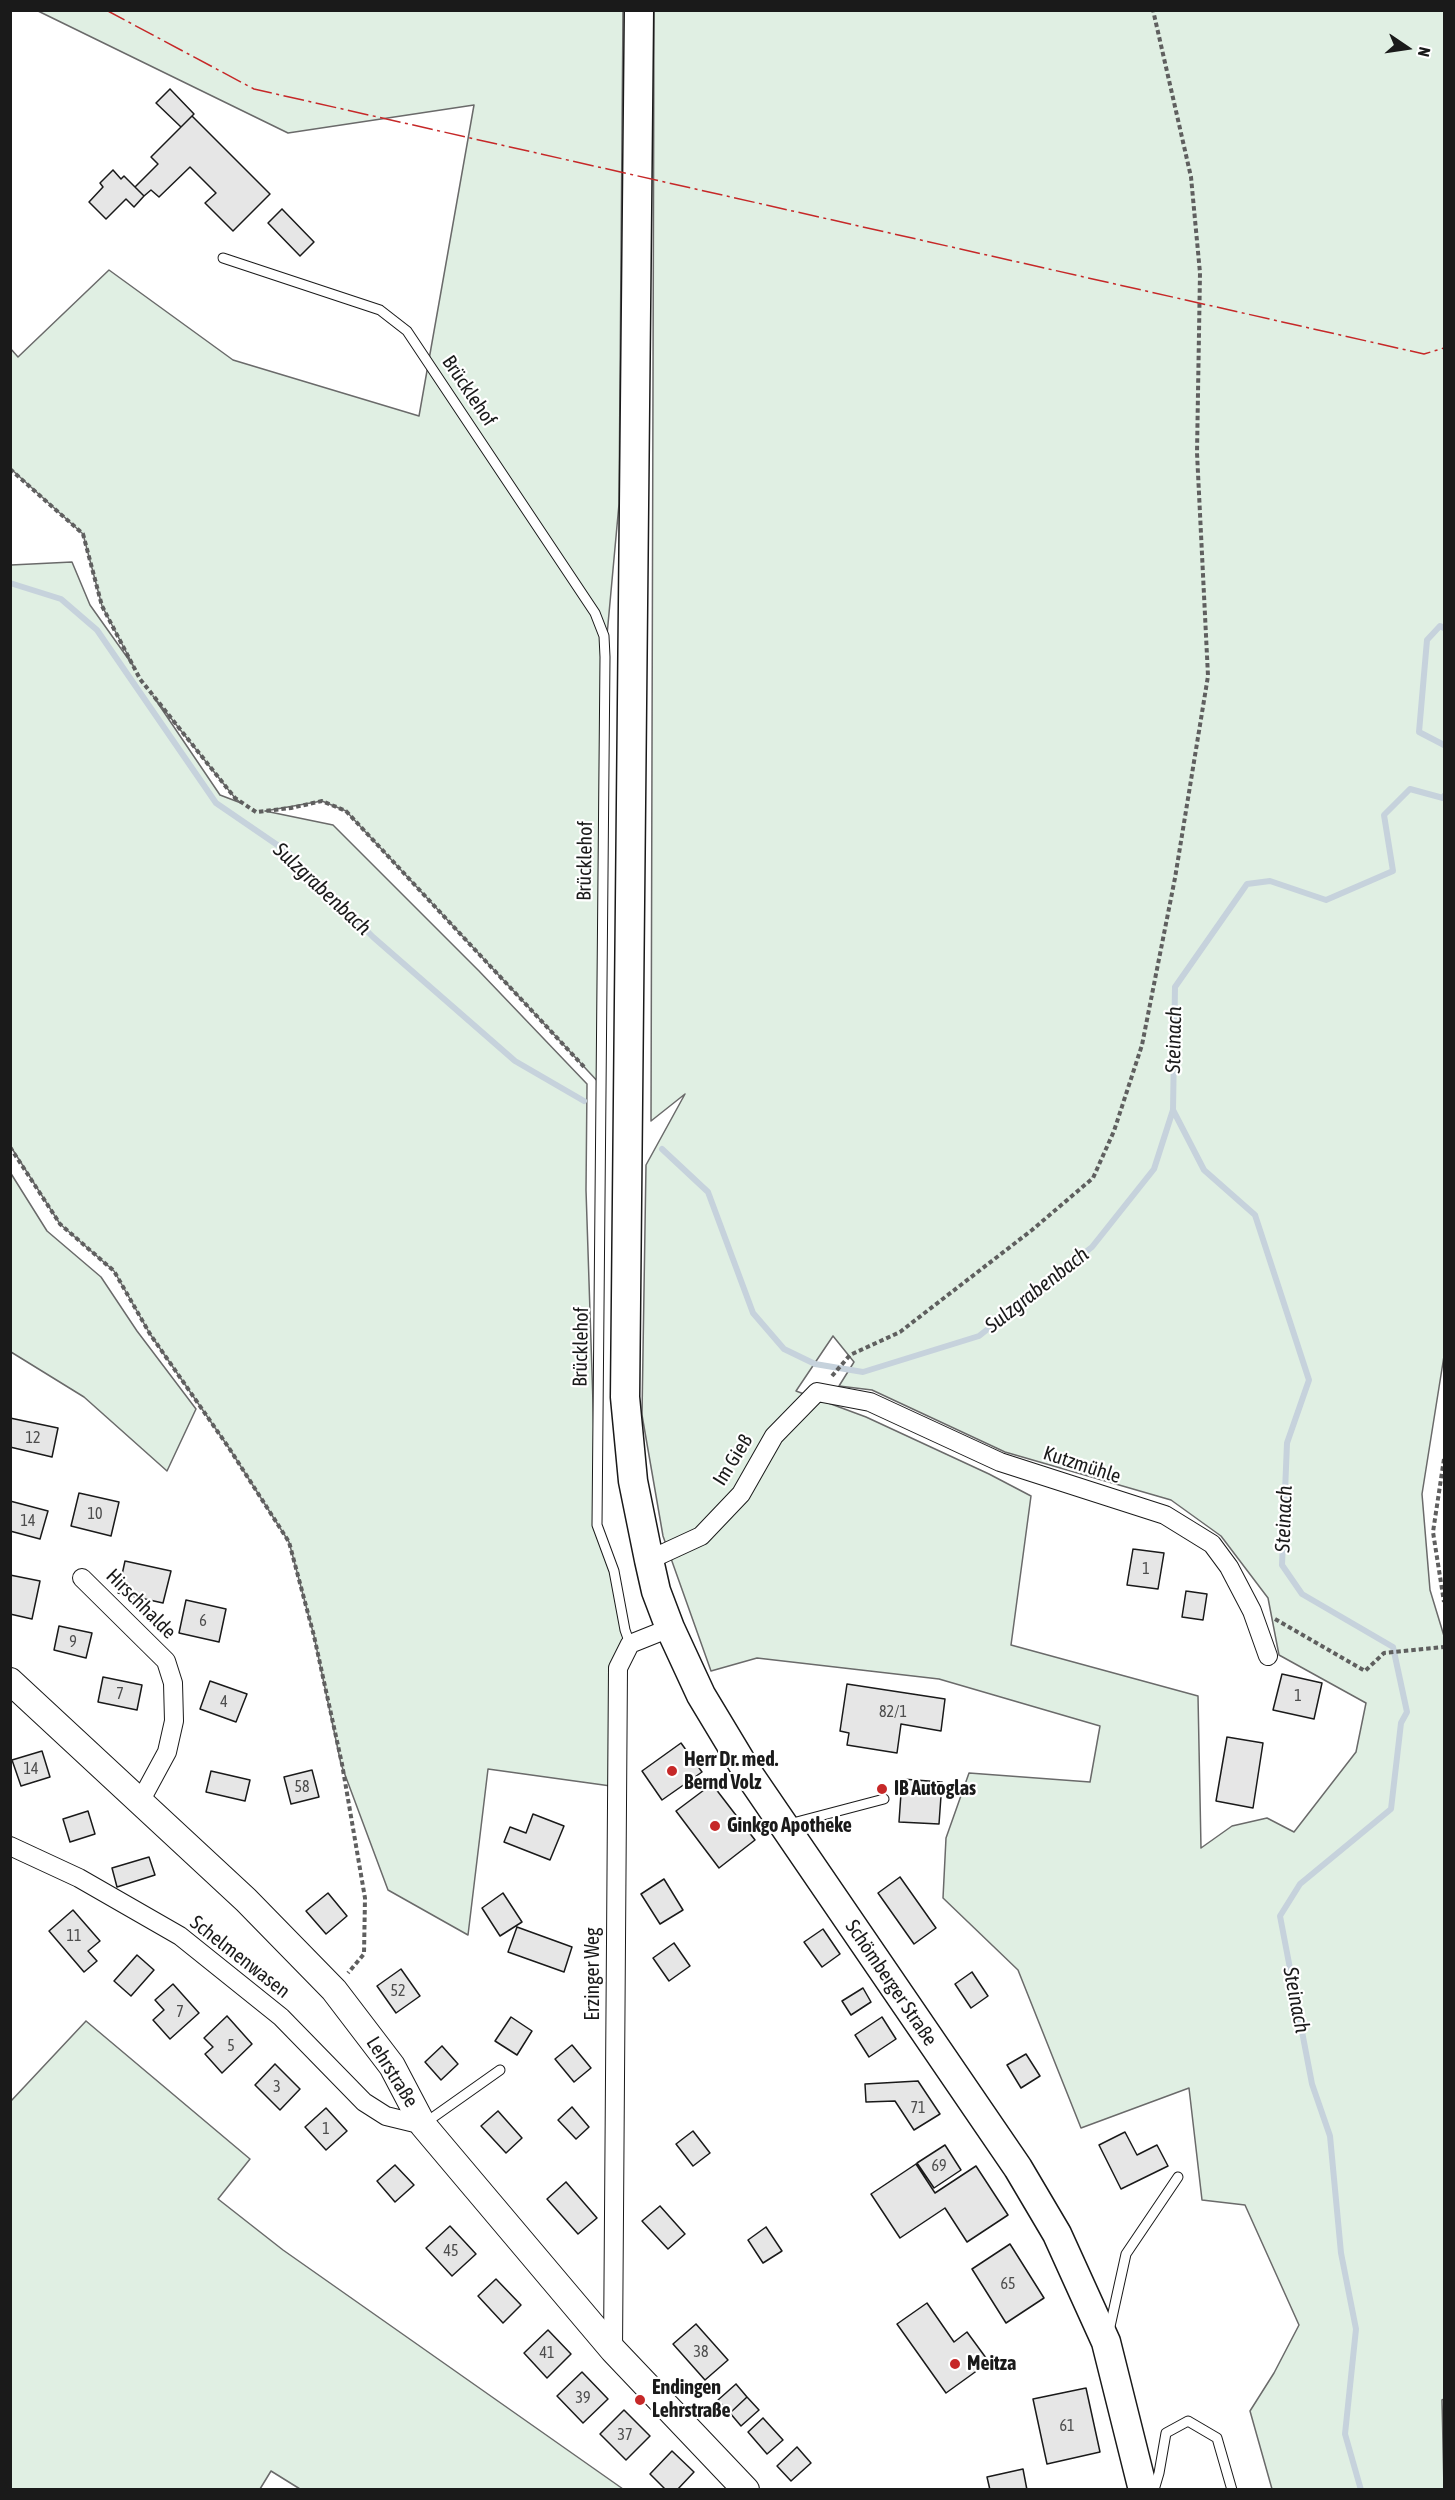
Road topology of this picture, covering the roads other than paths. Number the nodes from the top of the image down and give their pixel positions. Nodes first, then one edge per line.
1 (639, 10) edge
2 (223, 258) dead end
3 (817, 1392) joint
4 (649, 1560) junction
5 (82, 1578) dead end
6 (670, 1628) junction
7 (630, 1644) junction
8 (1268, 1656) dead end
9 (10, 1681) edge
10 (884, 1799) dead end
11 (141, 1800) junction
12 (784, 1826) junction
13 (10, 1846) edge
14 (500, 2070) dead end
15 (423, 2125) junction
16 (1178, 2177) dead end
17 (1106, 2342) junction
18 (613, 2350) junction
19 (746, 2490) edge
20 (1143, 2490) edge
21 (1154, 2490) edge
22 (1232, 2490) edge

1 - 4 main road, Schömberger Straße
2 - 7 lane, Brücklehof
3 - 4 street, Im Gieß
3 - 8 street, Kutzmühle
4 - 6 main road, Schömberger Straße
5 - 11 street, Hirschhalde
6 - 7 street
6 - 12 main road, Schömberger Straße
7 - 18 street, Erzinger Weg
9 - 11 street, Lehrstraße
10 - 12 lane
11 - 15 street, Lehrstraße
12 - 17 main road, Schömberger Straße
13 - 15 street, Schelmenwasen
14 - 15 lane
15 - 18 street, Lehrstraße
16 - 17 lane
17 - 20 main road, Schömberger Straße
18 - 19 street, Lehrstraße
21 - 22 lane

